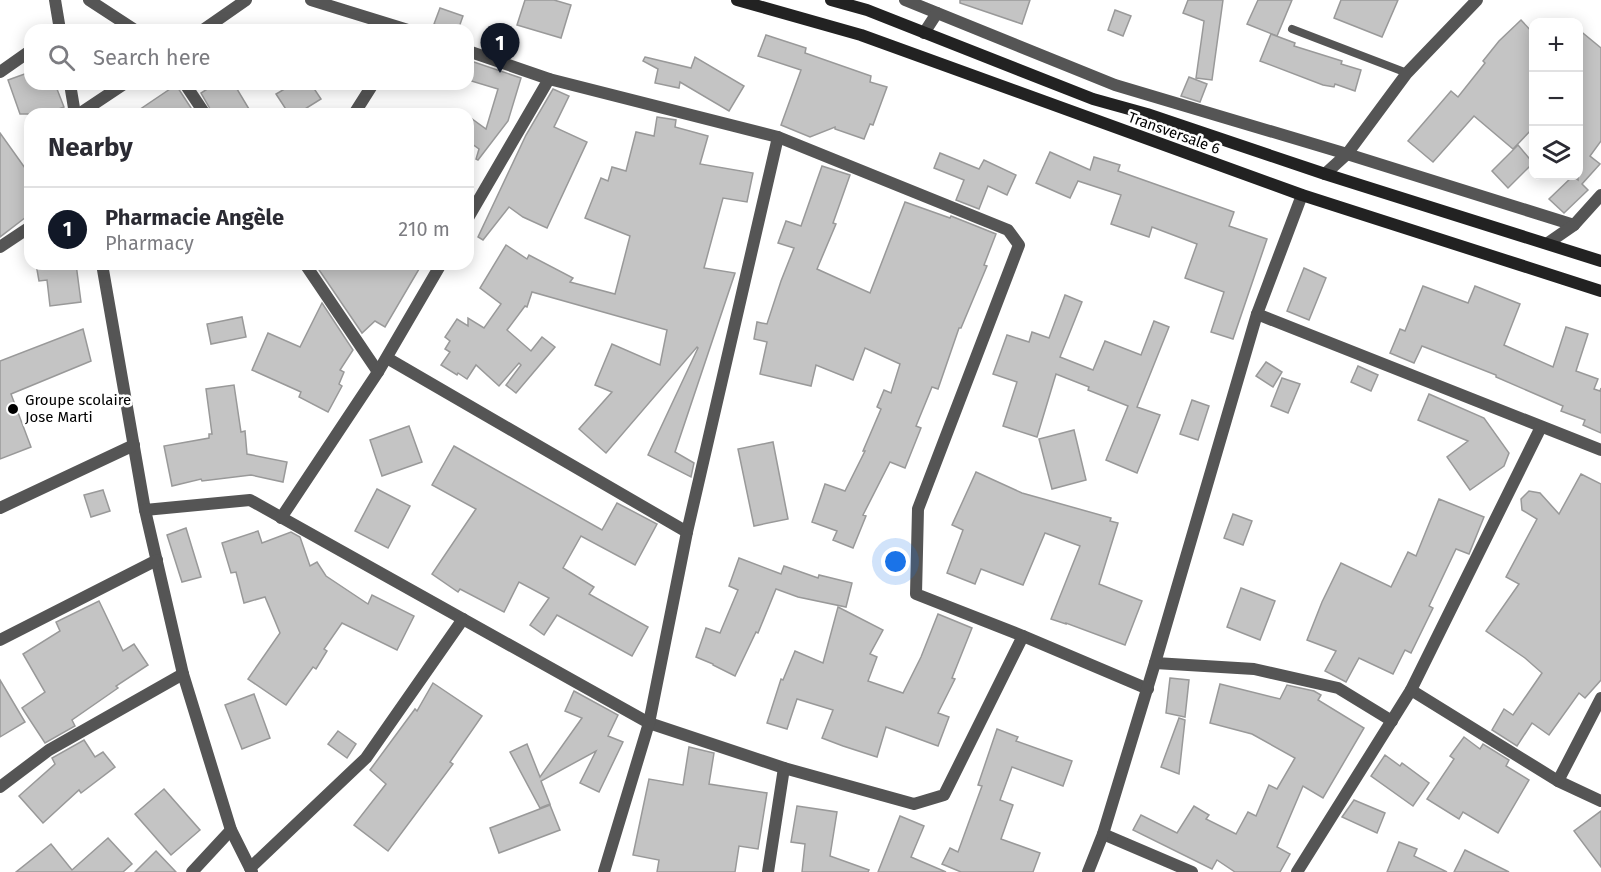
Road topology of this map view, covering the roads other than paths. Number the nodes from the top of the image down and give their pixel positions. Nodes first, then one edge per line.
1 (55, 0) edge
2 (89, 0) edge
3 (246, 0) edge
4 (311, 0) edge
5 (737, 0) edge
6 (831, 0) edge
7 (905, 0) edge
8 (1477, 0) edge
9 (937, 13) junction
10 (59, 24) edge
11 (126, 24) edge
12 (212, 24) edge
13 (388, 24) edge
14 (1292, 29) dead end
15 (924, 33) junction
16 (474, 53) edge
17 (24, 55) edge
18 (0, 72) edge
19 (1407, 73) junction
20 (549, 79) junction
21 (1115, 85) junction
22 (71, 90) edge
23 (115, 90) edge
24 (189, 90) edge
25 (369, 90) edge
26 (1154, 97) junction
27 (1109, 103) junction
28 (76, 108) edge
29 (86, 108) edge
30 (201, 108) edge
31 (358, 108) edge
32 (1147, 114) junction
33 (778, 137) junction
34 (1347, 154) junction
35 (1325, 174) junction
36 (1302, 195) junction
37 (1601, 195) edge
38 (474, 208) edge
39 (1574, 225) junction
40 (24, 231) edge
41 (1548, 243) junction
42 (0, 247) edge
43 (1601, 261) edge
44 (103, 270) edge
45 (308, 270) edge
46 (438, 270) edge
47 (1601, 291) edge
48 (1257, 314) junction
49 (387, 358) junction
50 (378, 372) junction
51 (1541, 428) junction
52 (134, 445) junction
53 (1601, 450) edge
54 (0, 508) edge
55 (146, 510) junction
56 (281, 518) junction
57 (687, 532) junction
58 (157, 560) junction
59 (464, 619) junction
60 (1023, 636) junction
61 (0, 640) edge
62 (1155, 663) junction
63 (183, 674) junction
64 (1148, 689) junction
65 (1411, 690) junction
66 (1601, 698) edge
67 (1392, 721) junction
68 (649, 723) junction
69 (784, 768) junction
70 (1558, 781) junction
71 (0, 787) edge
72 (1601, 801) edge
73 (231, 830) junction
74 (1103, 834) junction
75 (251, 870) edge
76 (192, 872) edge
77 (604, 872) edge
78 (768, 872) edge
79 (1088, 872) edge
80 (1192, 872) edge
81 (1298, 872) edge

1 - 10 street
2 - 11 street
3 - 12 street
4 - 13 street
5 - 36 main road, Transversale 6
6 - 15 main road, Transversale 6
7 - 9 street
8 - 19 street
9 - 15 street
9 - 21 street
14 - 19 lane
15 - 27 main road, Transversale 6
16 - 20 street
17 - 18 street
19 - 34 street
20 - 33 street
20 - 38 street
21 - 26 street
21 - 27 street
22 - 28 street
23 - 29 street
24 - 30 street
25 - 31 street
26 - 32 street
26 - 34 street
27 - 32 main road, Transversale 6
32 - 35 main road, Transversale 6
33 - 57 street
33 - 60 street
34 - 35 street
34 - 39 street
35 - 41 main road, Transversale 6
36 - 47 main road, Transversale 6
36 - 48 street
37 - 39 street
39 - 41 street
40 - 42 street
41 - 43 main road, Transversale 6
44 - 52 street
45 - 50 street
46 - 49 street
48 - 51 street
48 - 62 street
49 - 50 street
49 - 57 street
50 - 56 street
51 - 53 street
51 - 65 street
52 - 54 street
52 - 55 street
55 - 56 street
55 - 58 street
56 - 59 street
57 - 68 street
58 - 61 street
58 - 63 street
59 - 68 street
59 - 75 street
60 - 64 street
60 - 69 street
62 - 64 street
62 - 67 street
63 - 71 street
63 - 73 street
64 - 74 street
65 - 67 street
65 - 70 street
66 - 70 street
67 - 81 street
68 - 69 street
68 - 77 street
69 - 78 street
70 - 72 street
73 - 75 street
73 - 76 street
74 - 79 street
74 - 80 street

